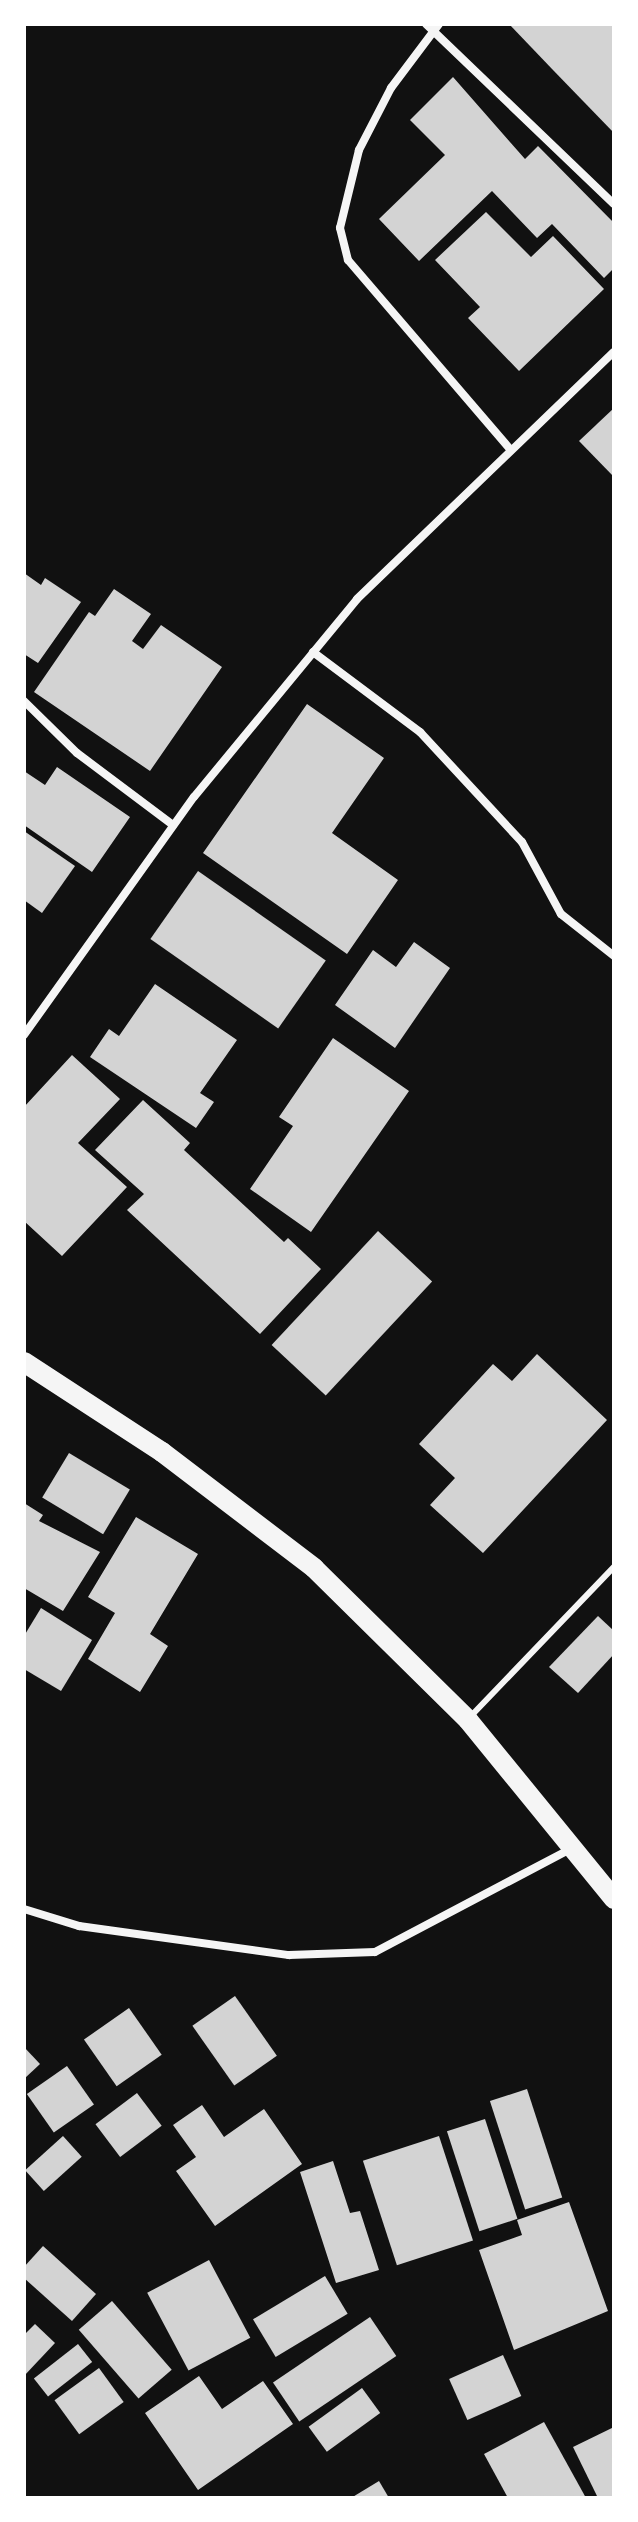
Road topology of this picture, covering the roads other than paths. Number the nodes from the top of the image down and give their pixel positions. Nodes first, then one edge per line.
1 (426, 24) edge
2 (439, 24) edge
3 (433, 32) junction
4 (614, 204) edge
5 (614, 352) edge
6 (509, 448) junction
7 (313, 652) junction
8 (24, 701) edge
9 (173, 825) junction
10 (614, 956) edge
11 (24, 1035) edge
12 (24, 1362) edge
13 (614, 1567) edge
14 (468, 1720) junction
15 (570, 1849) junction
16 (614, 1899) edge
17 (24, 1909) edge

1 - 3 street
2 - 3 street
3 - 4 street
3 - 6 street
5 - 6 street
6 - 7 street
7 - 9 street
7 - 10 street
8 - 9 street
9 - 11 street
12 - 14 main road
13 - 14 lane
14 - 15 main road
15 - 16 main road
15 - 17 street

